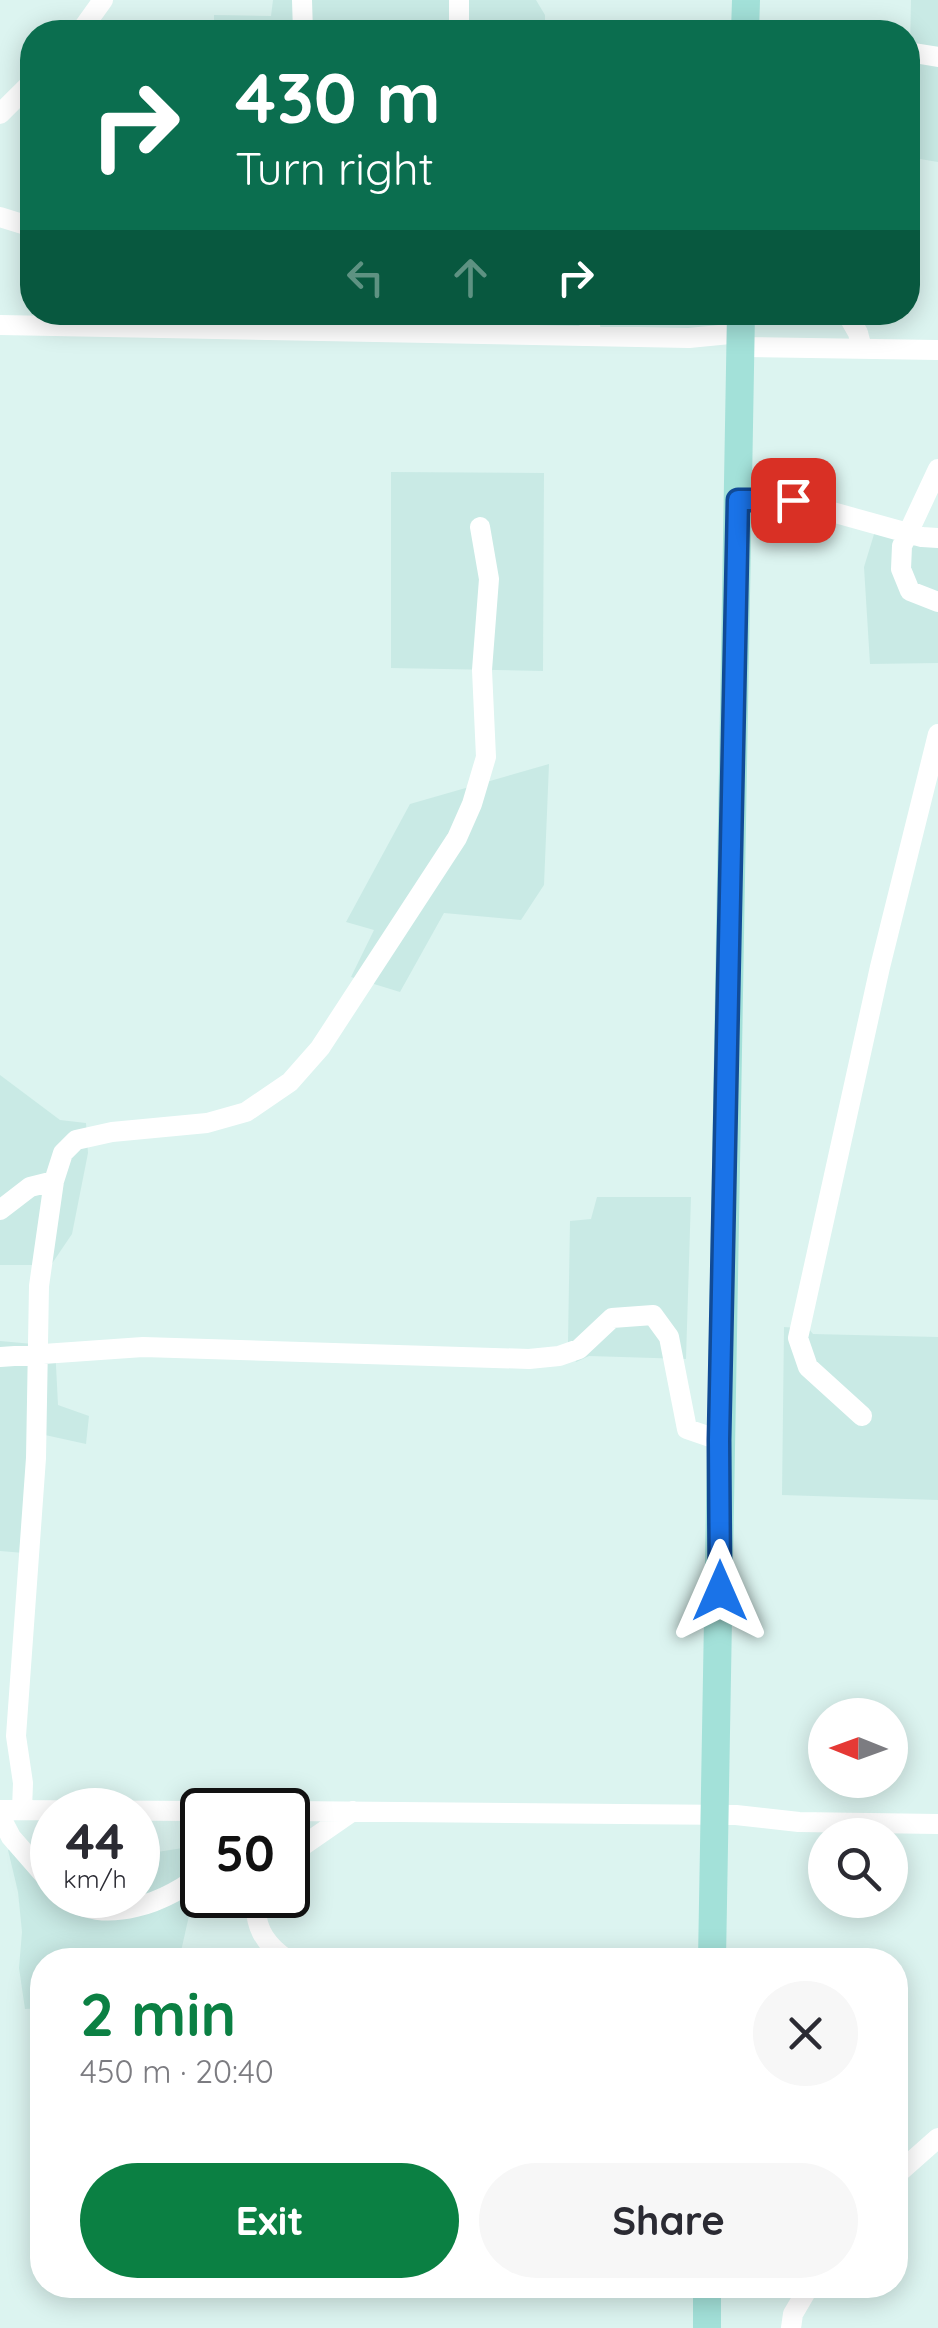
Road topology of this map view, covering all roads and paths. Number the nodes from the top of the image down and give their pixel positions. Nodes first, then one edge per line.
1 (20, 94) edge
2 (0, 114) edge
3 (589, 325) edge
4 (853, 325) edge
5 (0, 326) edge
6 (741, 331) edge
7 (592, 336) junction
8 (862, 349) junction
9 (938, 350) edge
10 (938, 470) edge
11 (738, 500) junction
12 (480, 527) dead end
13 (909, 533) junction
14 (938, 538) edge
15 (938, 602) edge
16 (938, 734) edge
17 (54, 1181) junction
18 (0, 1210) edge
19 (40, 1356) junction
20 (0, 1357) edge
21 (862, 1416) dead end
22 (719, 1440) junction
23 (22, 1809) junction
24 (310, 1810) edge
25 (354, 1810) junction
26 (180, 1811) edge
27 (0, 1813) edge
28 (714, 1815) junction
29 (938, 1824) edge
30 (310, 1841) edge
31 (30, 1858) edge
32 (255, 1918) edge
33 (274, 1948) edge
34 (712, 1948) edge
35 (938, 2138) edge
36 (908, 2165) edge
37 (707, 2298) edge
38 (802, 2298) edge
39 (707, 2328) edge
40 (791, 2328) edge

1 - 2 street
3 - 7 street
4 - 8 street
5 - 7 street
6 - 7 street
6 - 8 street
6 - 11 main road
8 - 9 street
10 - 13 street
11 - 13 street
11 - 22 main road
12 - 17 street
13 - 14 street
13 - 15 street
16 - 21 street
17 - 18 street
17 - 19 street
19 - 20 street
19 - 22 street
19 - 23 street
22 - 28 main road
23 - 26 street
23 - 27 street
24 - 25 street
25 - 28 street
25 - 30 street
27 - 31 street
28 - 29 street
28 - 34 main road
32 - 33 street
35 - 36 street
37 - 39 main road
38 - 40 street

